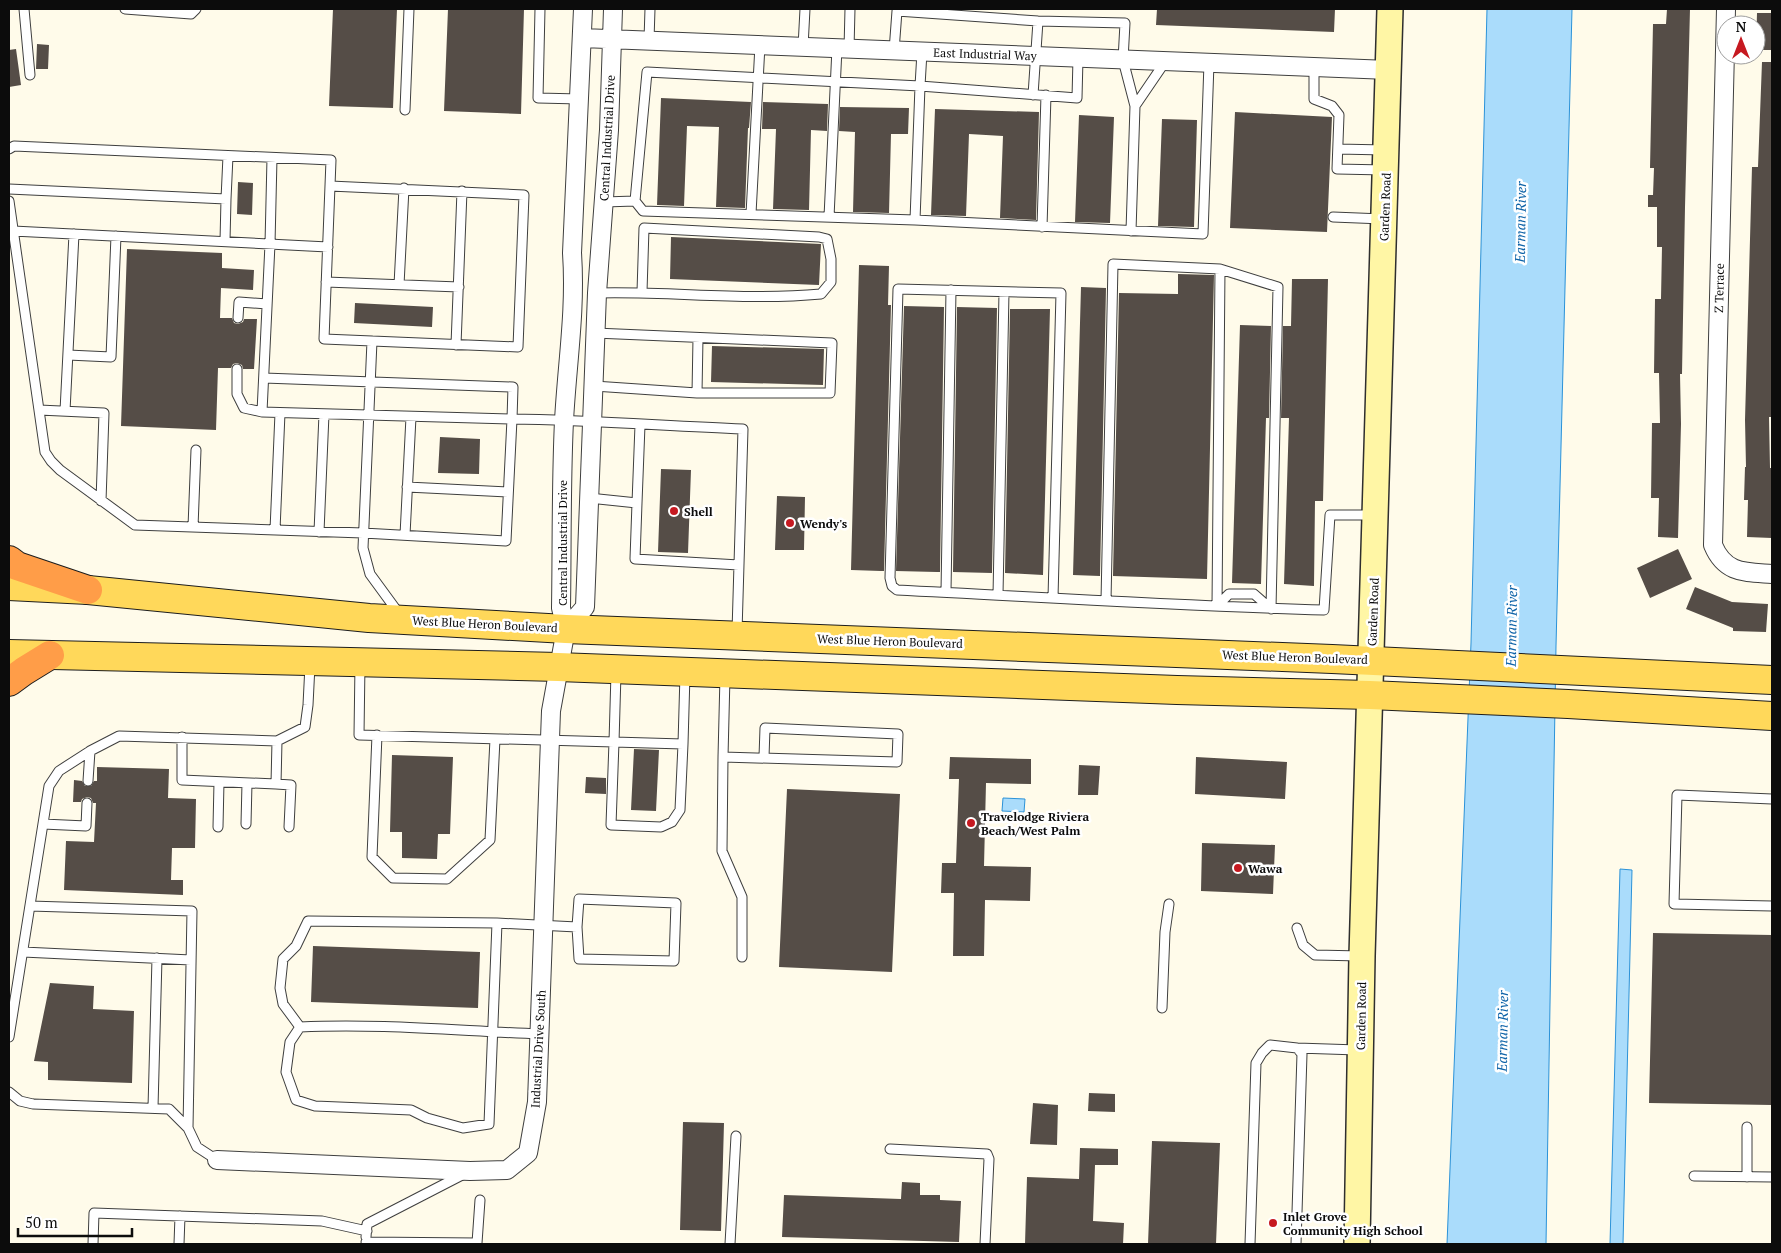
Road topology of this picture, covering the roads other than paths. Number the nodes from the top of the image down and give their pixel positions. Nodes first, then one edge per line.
1 (24, 9) edge
2 (125, 9) edge
3 (196, 9) edge
4 (408, 9) edge
5 (540, 9) edge
6 (583, 9) edge
7 (613, 9) edge
8 (650, 9) edge
9 (805, 9) edge
10 (850, 9) edge
11 (1390, 9) edge
12 (1726, 9) edge
13 (1038, 21) junction
14 (582, 38) junction
15 (612, 39) junction
16 (649, 40) junction
17 (760, 45) junction
18 (802, 47) junction
19 (843, 48) junction
20 (894, 51) junction
21 (922, 52) junction
22 (1036, 56) junction
23 (1078, 58) junction
24 (1123, 60) junction
25 (1165, 62) junction
26 (1209, 63) junction
27 (1314, 67) junction
28 (1389, 70) junction
29 (30, 75) dead end
30 (758, 78) junction
31 (836, 81) junction
32 (920, 86) junction
33 (1033, 95) junction
34 (1046, 96) junction
35 (580, 99) junction
36 (1135, 106) junction
37 (405, 110) dead end
38 (9, 149) edge
39 (1338, 149) junction
40 (228, 156) junction
41 (272, 158) junction
42 (1386, 160) junction
43 (330, 186) junction
44 (404, 188) junction
45 (9, 189) edge
46 (462, 191) junction
47 (226, 199) junction
48 (9, 201) edge
49 (604, 202) junction
50 (635, 202) junction
51 (751, 214) junction
52 (829, 217) junction
53 (1333, 217) dead end
54 (1384, 219) junction
55 (915, 220) junction
56 (1042, 227) junction
57 (13, 231) junction
58 (1131, 231) junction
59 (74, 234) junction
60 (116, 236) junction
61 (225, 241) junction
62 (270, 244) junction
63 (328, 247) junction
64 (1220, 269) junction
65 (326, 282) junction
66 (400, 285) junction
67 (459, 287) junction
68 (951, 290) junction
69 (642, 292) junction
70 (1004, 292) junction
71 (597, 293) junction
72 (267, 304) junction
73 (238, 318) dead end
74 (595, 333) junction
75 (698, 338) junction
76 (372, 341) junction
77 (456, 345) junction
78 (68, 355) junction
79 (237, 369) dead end
80 (264, 378) junction
81 (370, 382) junction
82 (594, 386) junction
83 (697, 393) junction
84 (39, 410) junction
85 (65, 411) junction
86 (262, 412) junction
87 (280, 413) junction
88 (324, 414) junction
89 (369, 416) junction
90 (411, 417) junction
91 (512, 419) junction
92 (564, 420) junction
93 (592, 422) junction
94 (640, 425) junction
95 (196, 450) dead end
96 (407, 487) junction
97 (508, 492) junction
98 (589, 498) junction
99 (101, 501) junction
100 (637, 503) junction
101 (1376, 515) junction
102 (194, 527) junction
103 (275, 530) junction
104 (319, 532) junction
105 (363, 534) junction
106 (405, 535) junction
107 (9, 560) edge
108 (739, 565) junction
109 (1772, 574) edge
110 (9, 586) edge
111 (88, 590) junction
112 (946, 592) junction
113 (998, 595) junction
114 (1053, 598) junction
115 (1106, 600) junction
116 (1217, 606) junction
117 (1271, 609) junction
118 (403, 620) junction
119 (566, 629) junction
120 (737, 634) junction
121 (9, 654) edge
122 (50, 655) junction
123 (1372, 660) junction
124 (310, 662) junction
125 (360, 663) junction
126 (558, 667) junction
127 (616, 670) junction
128 (685, 672) junction
129 (725, 673) junction
130 (1772, 680) edge
131 (9, 682) edge
132 (1370, 695) junction
133 (1772, 716) edge
134 (377, 735) junction
135 (182, 737) junction
136 (495, 739) junction
137 (549, 741) junction
138 (277, 742) junction
139 (614, 742) junction
140 (683, 744) junction
141 (90, 751) junction
142 (723, 756) junction
143 (764, 757) junction
144 (88, 781) dead end
145 (219, 782) junction
146 (247, 783) junction
147 (276, 784) junction
148 (1772, 799) edge
149 (87, 803) dead end
150 (43, 824) junction
151 (246, 824) dead end
152 (218, 827) dead end
153 (289, 827) dead end
154 (1170, 904) dead end
155 (30, 906) junction
156 (1772, 906) edge
157 (497, 923) junction
158 (543, 926) junction
159 (577, 927) junction
160 (1297, 928) dead end
161 (23, 952) junction
162 (1362, 956) junction
163 (742, 957) dead end
164 (157, 958) junction
165 (191, 960) junction
166 (1162, 1008) dead end
167 (300, 1027) junction
168 (493, 1032) junction
169 (540, 1034) junction
170 (9, 1037) edge
171 (1297, 1048) junction
172 (1361, 1050) junction
173 (9, 1092) edge
174 (153, 1108) junction
175 (188, 1128) junction
176 (1748, 1128) dead end
177 (736, 1136) dead end
178 (890, 1149) dead end
179 (217, 1160) joint
180 (470, 1171) junction
181 (1694, 1176) dead end
182 (1746, 1177) junction
183 (1772, 1177) edge
184 (480, 1200) dead end
185 (180, 1216) junction
186 (367, 1232) junction
187 (366, 1243) edge
188 (93, 1244) edge
189 (179, 1244) edge
190 (730, 1244) edge
191 (985, 1244) edge
192 (1250, 1244) edge
193 (1296, 1244) edge
194 (1357, 1244) edge

1 - 29 lane
2 - 3 lane
4 - 37 lane
5 - 35 lane
6 - 14 street, Central Industrial Drive
7 - 15 street, Central Industrial Drive
8 - 16 lane
9 - 18 lane
10 - 19 lane
11 - 28 street, Garden Road
12 - 109 street, Z Terrace
13 - 20 lane
13 - 22 lane
13 - 24 lane
14 - 15 street, East Industrial Way
14 - 35 street, Central Industrial Drive
15 - 16 street, East Industrial Way
15 - 49 street, Central Industrial Drive
16 - 17 street, East Industrial Way
17 - 18 street, East Industrial Way
17 - 30 lane
18 - 19 street, East Industrial Way
19 - 20 street, East Industrial Way
19 - 31 lane
20 - 21 street, East Industrial Way
21 - 22 street, East Industrial Way
21 - 32 lane
22 - 23 street, East Industrial Way
22 - 33 lane
23 - 24 street, East Industrial Way
23 - 34 lane
24 - 25 street, East Industrial Way
24 - 36 lane
25 - 26 street, East Industrial Way
25 - 36 lane
26 - 27 street, East Industrial Way
26 - 58 lane
27 - 28 street, East Industrial Way
27 - 39 lane
28 - 42 street, Garden Road
30 - 31 lane
30 - 50 lane
30 - 51 lane
31 - 32 lane
31 - 52 lane
32 - 33 lane
32 - 55 lane
33 - 34 lane
34 - 56 lane
35 - 92 street, Central Industrial Drive
36 - 58 lane
38 - 40 lane
39 - 42 lane
39 - 42 lane
40 - 41 lane
40 - 47 lane
41 - 43 lane
41 - 62 lane
42 - 54 street, Garden Road
43 - 44 lane
43 - 63 lane
44 - 46 lane
44 - 66 lane
45 - 47 lane
46 - 67 lane
46 - 77 lane
47 - 61 lane
48 - 57 lane
49 - 50 lane
49 - 71 street, Central Industrial Drive
50 - 51 lane
51 - 52 lane
52 - 55 lane
53 - 54 lane
54 - 101 street, Garden Road
55 - 56 lane
56 - 58 lane
57 - 59 lane
57 - 84 lane
59 - 60 lane
59 - 78 lane
60 - 61 lane
60 - 78 lane
61 - 62 lane
62 - 63 lane
62 - 72 lane
63 - 65 lane
64 - 115 lane
64 - 116 lane
64 - 117 lane
65 - 66 lane
65 - 76 lane
66 - 67 lane
67 - 77 lane
68 - 70 lane
68 - 112 lane
68 - 112 lane
69 - 69 lane
69 - 71 lane
70 - 113 lane
70 - 114 lane
71 - 74 street, Central Industrial Drive
72 - 73 lane
72 - 80 lane
74 - 75 lane
74 - 82 street, Central Industrial Drive
75 - 83 lane
75 - 83 lane
76 - 77 lane
76 - 81 lane
78 - 85 lane
79 - 86 lane
80 - 81 lane
80 - 86 lane
81 - 89 lane
81 - 91 lane
82 - 83 lane
82 - 93 street, Central Industrial Drive
84 - 85 lane
84 - 99 lane
85 - 99 lane
86 - 87 lane
87 - 88 lane
87 - 103 lane
88 - 89 lane
88 - 104 lane
89 - 90 lane
89 - 105 lane
90 - 91 lane
90 - 96 lane
91 - 92 lane
91 - 97 lane
92 - 93 lane
92 - 119 street, Central Industrial Drive
93 - 94 lane
93 - 98 street, Central Industrial Drive
94 - 100 lane
94 - 108 lane
95 - 102 lane
96 - 97 lane
96 - 106 lane
97 - 106 lane
98 - 100 lane
98 - 119 street, Central Industrial Drive
99 - 102 lane
100 - 108 lane
101 - 117 lane
101 - 123 street, Garden Road
102 - 103 lane
103 - 104 lane
104 - 105 lane
105 - 106 lane
105 - 118 lane
107 - 111 highway
108 - 120 lane
110 - 111 main road, West Blue Heron Boulevard
111 - 118 main road, West Blue Heron Boulevard
112 - 113 lane
113 - 114 lane
114 - 115 lane
115 - 116 lane
116 - 117 lane
116 - 117 lane
118 - 119 main road, West Blue Heron Boulevard
119 - 120 main road, West Blue Heron Boulevard
119 - 126 street, Industrial Drive South
120 - 123 main road, West Blue Heron Boulevard
121 - 122 main road
122 - 124 main road
122 - 131 highway
123 - 130 main road, West Blue Heron Boulevard
123 - 132 street, Garden Road
124 - 125 main road
124 - 138 lane
125 - 126 main road
125 - 134 lane
126 - 127 main road
126 - 137 street, Industrial Drive South
127 - 128 main road
127 - 139 lane
128 - 129 main road
128 - 140 lane
129 - 132 main road
129 - 142 lane
132 - 133 main road
132 - 162 street, Garden Road
134 - 136 lane
134 - 136 lane
135 - 138 lane
135 - 141 lane
135 - 145 lane
136 - 137 lane
137 - 139 lane
137 - 158 street, Industrial Drive South
138 - 147 lane
139 - 140 lane
139 - 140 lane
141 - 144 lane
141 - 150 lane
142 - 143 lane
142 - 163 lane
143 - 143 lane
145 - 146 lane
145 - 152 lane
146 - 147 lane
146 - 151 lane
147 - 153 lane
148 - 156 lane
149 - 150 lane
150 - 155 lane
154 - 166 lane
155 - 161 lane
155 - 165 lane
157 - 158 lane
157 - 167 lane
157 - 168 lane
158 - 159 lane
158 - 169 street, Industrial Drive South
159 - 159 lane
160 - 162 lane
161 - 164 lane
161 - 170 lane
162 - 172 street, Garden Road
164 - 165 lane
164 - 174 lane
165 - 175 lane
167 - 168 lane
167 - 168 lane
168 - 169 lane
169 - 180 street, Industrial Drive South
171 - 172 lane
171 - 192 lane
171 - 193 lane
172 - 194 street, Garden Road
173 - 174 lane
174 - 175 lane
175 - 179 lane
176 - 182 lane
177 - 190 lane
178 - 191 lane
179 - 180 street, Industrial Drive South
180 - 186 lane
181 - 182 lane
182 - 183 lane
184 - 187 lane
185 - 186 lane
185 - 188 lane
185 - 189 lane
186 - 187 lane

